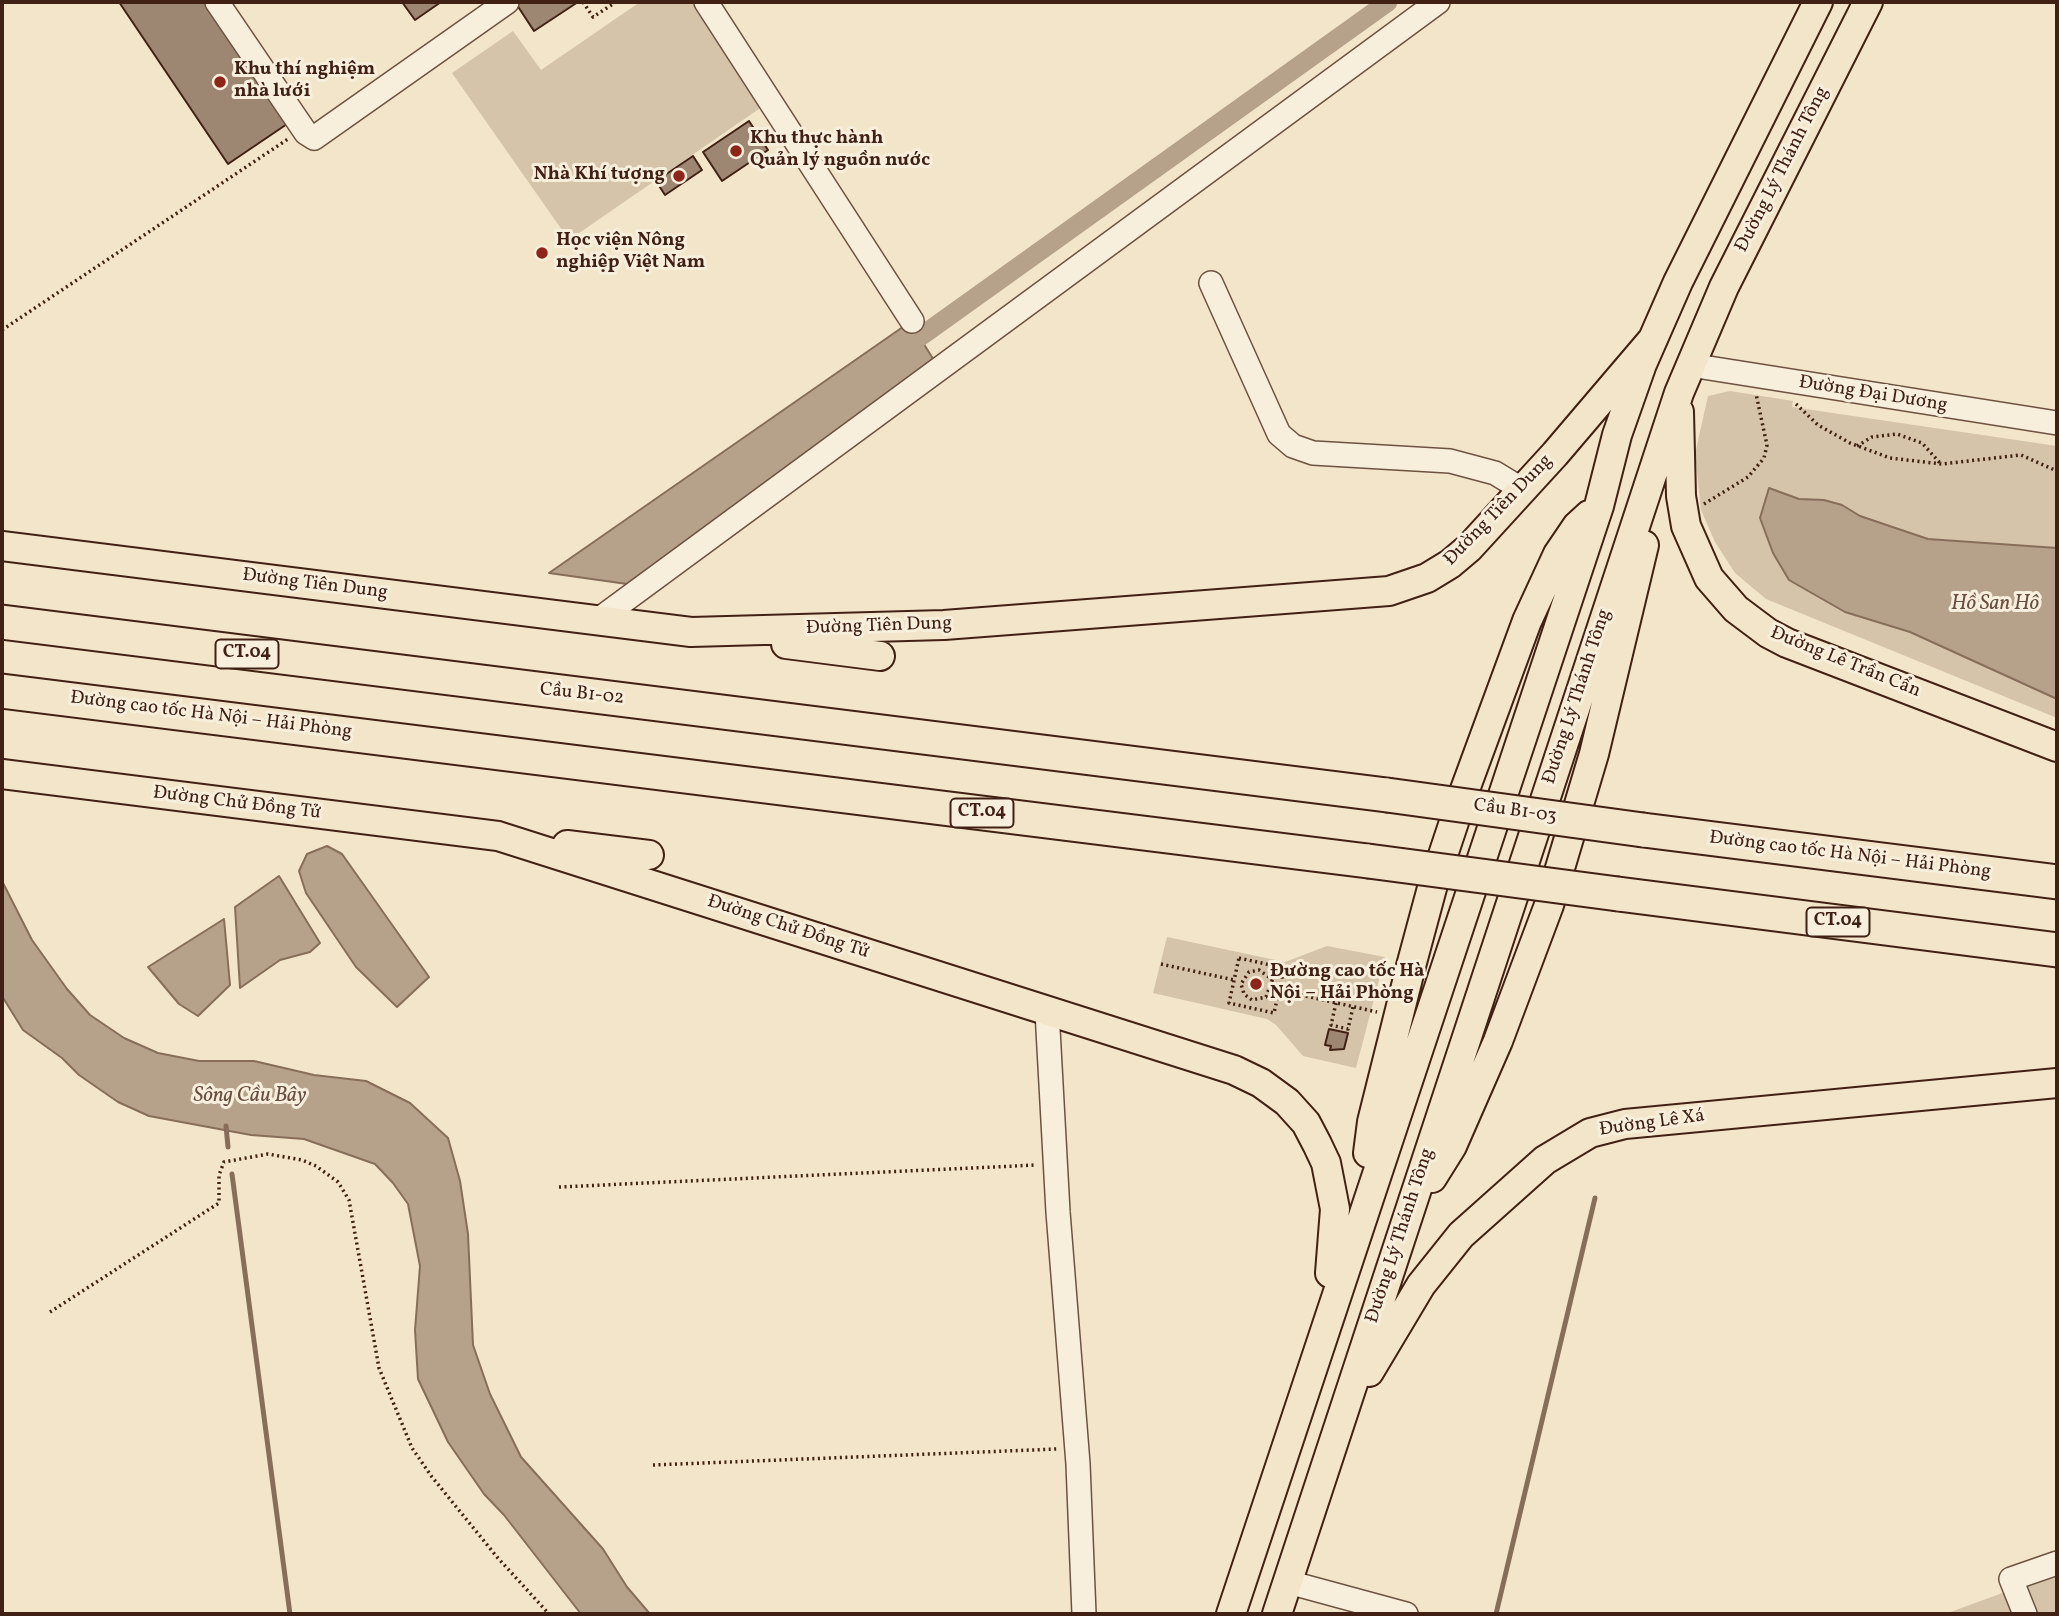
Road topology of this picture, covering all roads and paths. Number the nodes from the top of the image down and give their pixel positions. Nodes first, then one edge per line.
1 (217, 2) edge
2 (487, 2) edge
3 (507, 2) edge
4 (583, 2) edge
5 (616, 2) edge
6 (706, 2) edge
7 (1438, 2) edge
8 (1818, 2) edge
9 (1824, 2) edge
10 (1863, 11) edge
11 (303, 129) junction
12 (1211, 283) dead end
13 (912, 321) dead end
14 (2, 330) edge
15 (1653, 338) junction
16 (1690, 365) junction
17 (1679, 393) junction
18 (1756, 393) dead end
19 (1796, 404) dead end
20 (2057, 423) edge
21 (1857, 446) junction
22 (1942, 464) junction
23 (2057, 471) edge
24 (1647, 487) junction
25 (1522, 490) junction
26 (1698, 506) dead end
27 (2, 546) edge
28 (598, 621) junction
29 (2, 622) edge
30 (691, 632) junction
31 (880, 656) dead end
32 (2, 691) edge
33 (2057, 747) edge
34 (2, 774) edge
35 (1387, 795) joint
36 (1643, 830) joint
37 (498, 836) junction
38 (649, 855) dead end
39 (2057, 882) edge
40 (2057, 950) edge
41 (1161, 964) dead end
42 (1277, 967) junction
43 (1269, 977) dead end
44 (1234, 980) junction
45 (1279, 990) junction
46 (1336, 1003) junction
47 (1353, 1007) junction
48 (1047, 1011) junction
49 (1371, 1011) dead end
50 (2057, 1083) edge
51 (1056, 1164) junction
52 (559, 1187) dead end
53 (1409, 1212) junction
54 (50, 1312) dead end
55 (1313, 1361) junction
56 (1341, 1420) junction
57 (1077, 1449) junction
58 (653, 1465) dead end
59 (2057, 1563) edge
60 (1245, 1570) junction
61 (1287, 1582) junction
62 (549, 1614) edge
63 (1084, 1614) edge
64 (1230, 1614) edge
65 (1277, 1614) edge
66 (1406, 1614) edge
67 (2025, 1614) edge

1 - 11 street
2 - 11 street
3 - 11 street
4 - 5 path
6 - 13 street
7 - 28 street
8 - 15 main road
9 - 10 main road
10 - 16 main road, Đường Lý Thánh Tông
11 - 14 path
12 - 25 street
15 - 25 main road, Đường Tiên Dung
15 - 55 main road
16 - 17 main road, Đường Lý Thánh Tông
16 - 20 street, Đường Đại Dương
17 - 24 main road, Đường Lý Thánh Tông
17 - 33 main road, Đường Lê Trần Cẩn
18 - 26 path
19 - 21 path
21 - 22 path
21 - 22 path
22 - 23 path
24 - 53 main road, Đường Lý Thánh Tông
24 - 53 main road
25 - 30 main road, Đường Tiên Dung
27 - 28 main road, Đường Tiên Dung
28 - 30 main road, Đường Tiên Dung
29 - 35 highway, Cầu B1-02 / CT.04
30 - 31 main road
32 - 40 highway, Đường cao tốc Hà Nội – Hải Phòng / CT.04, bridge
34 - 37 main road, Đường Chử Đồng Tử
35 - 36 highway, Cầu B1-03 / CT.04, bridge
36 - 39 highway, Đường cao tốc Hà Nội – Hải Phòng / CT.04
37 - 38 main road
37 - 48 main road, Đường Chử Đồng Tử
41 - 44 path
42 - 43 path
42 - 44 path
42 - 45 path
44 - 45 path
45 - 46 path
46 - 47 path
46 - 47 path
47 - 49 path
48 - 51 street
48 - 55 main road, Đường Chử Đồng Tử
50 - 56 main road, Đường Lê Xá
51 - 52 path
51 - 57 street
53 - 56 main road, Đường Lý Thánh Tông
54 - 62 path
55 - 60 main road
56 - 61 main road, Đường Lý Thánh Tông
57 - 58 path
57 - 63 street
59 - 67 street
60 - 61 main road
60 - 64 main road
61 - 65 main road, Đường Lý Thánh Tông
61 - 66 street

